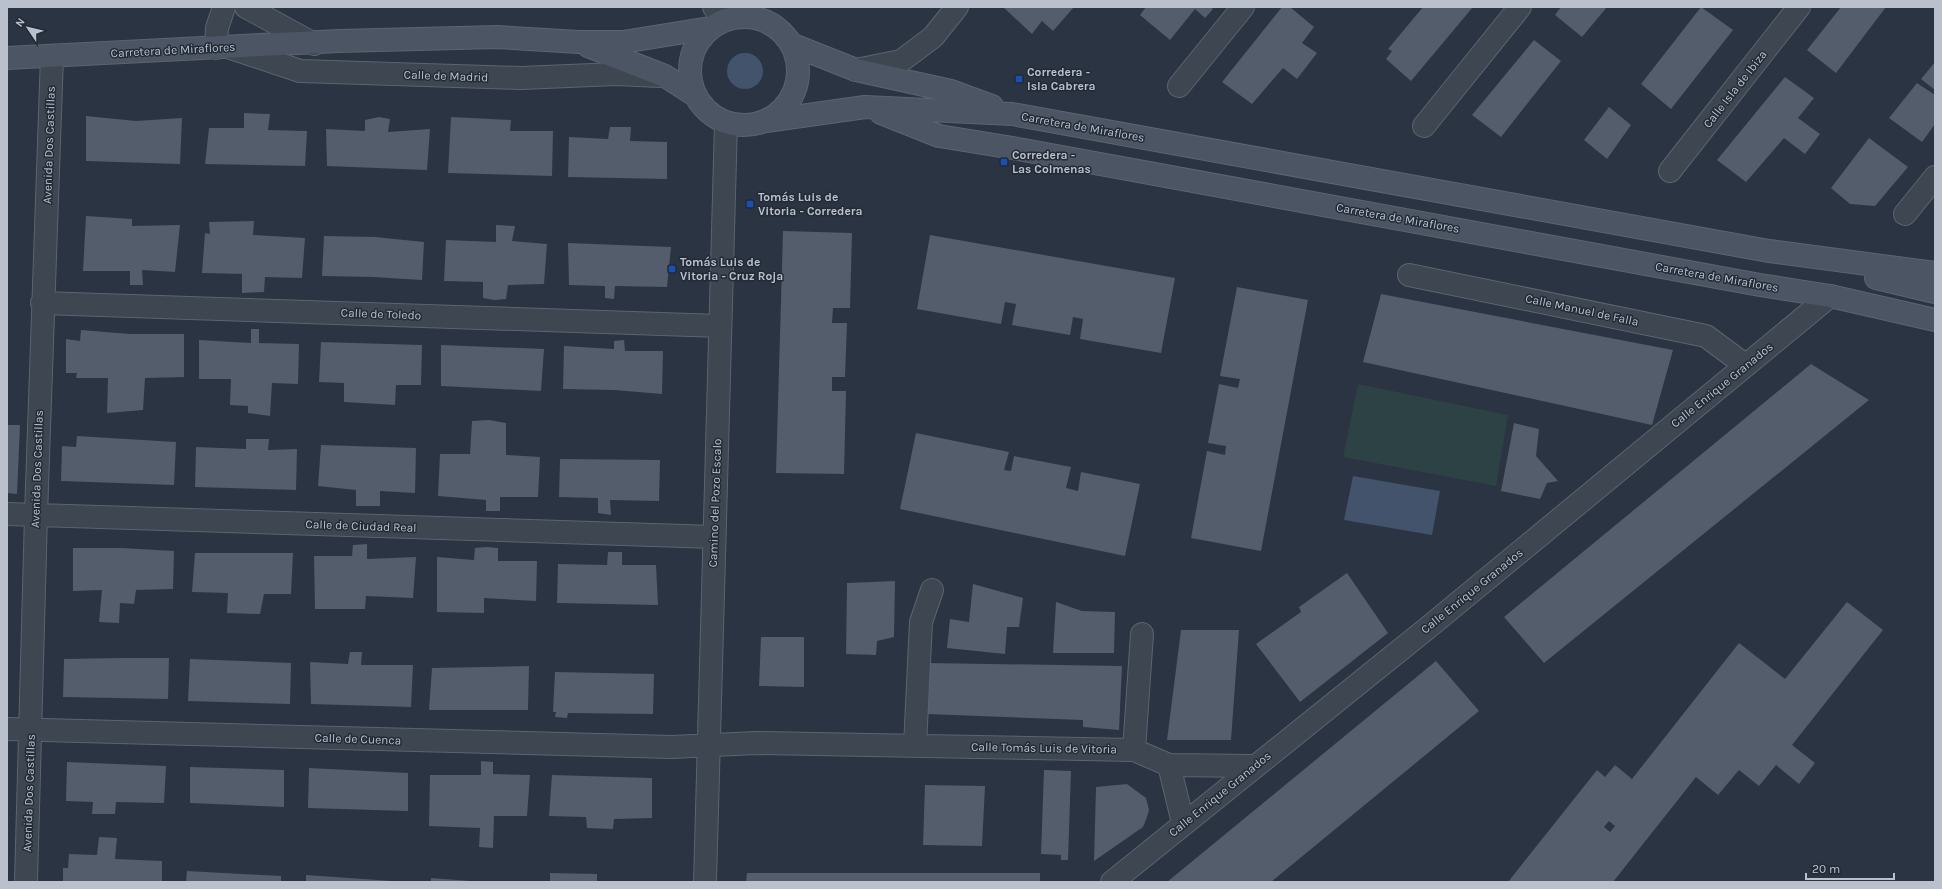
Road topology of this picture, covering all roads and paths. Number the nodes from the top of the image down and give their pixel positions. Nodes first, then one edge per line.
1 (224, 7) edge
2 (246, 7) edge
3 (957, 7) edge
4 (1243, 7) edge
5 (1520, 7) edge
6 (1799, 7) edge
7 (716, 19) edge
8 (578, 42) junction
9 (314, 44) junction
10 (793, 45) junction
11 (224, 48) junction
12 (52, 56) junction
13 (7, 58) edge
14 (856, 70) junction
15 (665, 76) junction
16 (1179, 86) dead end
17 (696, 96) junction
18 (865, 107) junction
19 (1012, 114) junction
20 (766, 121) junction
21 (726, 123) junction
22 (1424, 126) dead end
23 (1670, 170) dead end
24 (1935, 177) edge
25 (1905, 214) dead end
26 (1768, 251) junction
27 (1935, 273) edge
28 (1409, 275) dead end
29 (1935, 292) edge
30 (1830, 296) junction
31 (42, 303) junction
32 (1935, 320) edge
33 (720, 326) junction
34 (1745, 365) junction
35 (7, 514) edge
36 (36, 514) junction
37 (714, 538) junction
38 (932, 590) dead end
39 (1142, 634) dead end
40 (7, 729) edge
41 (31, 730) junction
42 (709, 746) junction
43 (915, 746) junction
44 (1134, 750) junction
45 (1169, 765) junction
46 (1254, 766) junction
47 (1183, 823) junction
48 (26, 882) edge
49 (705, 882) edge
50 (1112, 882) edge

1 - 11 street
2 - 9 street
3 - 14 street
4 - 16 street
5 - 22 street
6 - 23 street, Calle Isla de Ibiza
7 - 8 main road
7 - 10 main road
7 - 17 main road
8 - 9 main road, Carretera de Miraflores
8 - 15 main road
9 - 11 main road, Carretera de Miraflores
10 - 14 main road, Carretera de Miraflores
10 - 20 main road
11 - 12 main road, Carretera de Miraflores
11 - 15 street, Calle de Madrid
12 - 13 main road, Carretera de Miraflores
12 - 31 street, Avenida Dos Castillas
14 - 19 main road, Carretera de Miraflores
15 - 17 main road
17 - 21 main road
18 - 19 main road, Carretera de Miraflores
18 - 20 main road, Carretera de Miraflores
18 - 30 main road, Carretera de Miraflores
19 - 26 main road, Carretera de Miraflores
20 - 21 main road
21 - 33 street, Camino del Pozo Escalo
24 - 25 street
26 - 27 main road, Carretera de Miraflores
26 - 29 main road, Carretera de Miraflores
28 - 34 street, Calle Manuel de Falla
30 - 32 main road, Carretera de Miraflores
30 - 34 street, Calle Enrique Granados
31 - 33 street, Calle de Toledo
31 - 36 street, Avenida Dos Castillas
33 - 37 street, Camino del Pozo Escalo
34 - 46 street, Calle Enrique Granados
35 - 36 street, Calle de Ciudad Real
36 - 37 street, Calle de Ciudad Real
36 - 41 street, Avenida Dos Castillas
37 - 42 street, Camino del Pozo Escalo
38 - 43 street
39 - 44 street
40 - 41 street, Calle de Cuenca
41 - 42 street, Calle de Cuenca
41 - 48 street, Avenida Dos Castillas
42 - 43 street, Calle Tomás Luis de Vitoria
42 - 49 street, Camino del Pozo Escalo
43 - 44 street, Calle Tomás Luis de Vitoria
44 - 45 street, Calle Tomás Luis de Vitoria
45 - 46 street, Calle Tomás Luis de Vitoria
45 - 47 street
46 - 47 street, Calle Enrique Granados
47 - 50 street, Calle Enrique Granados

